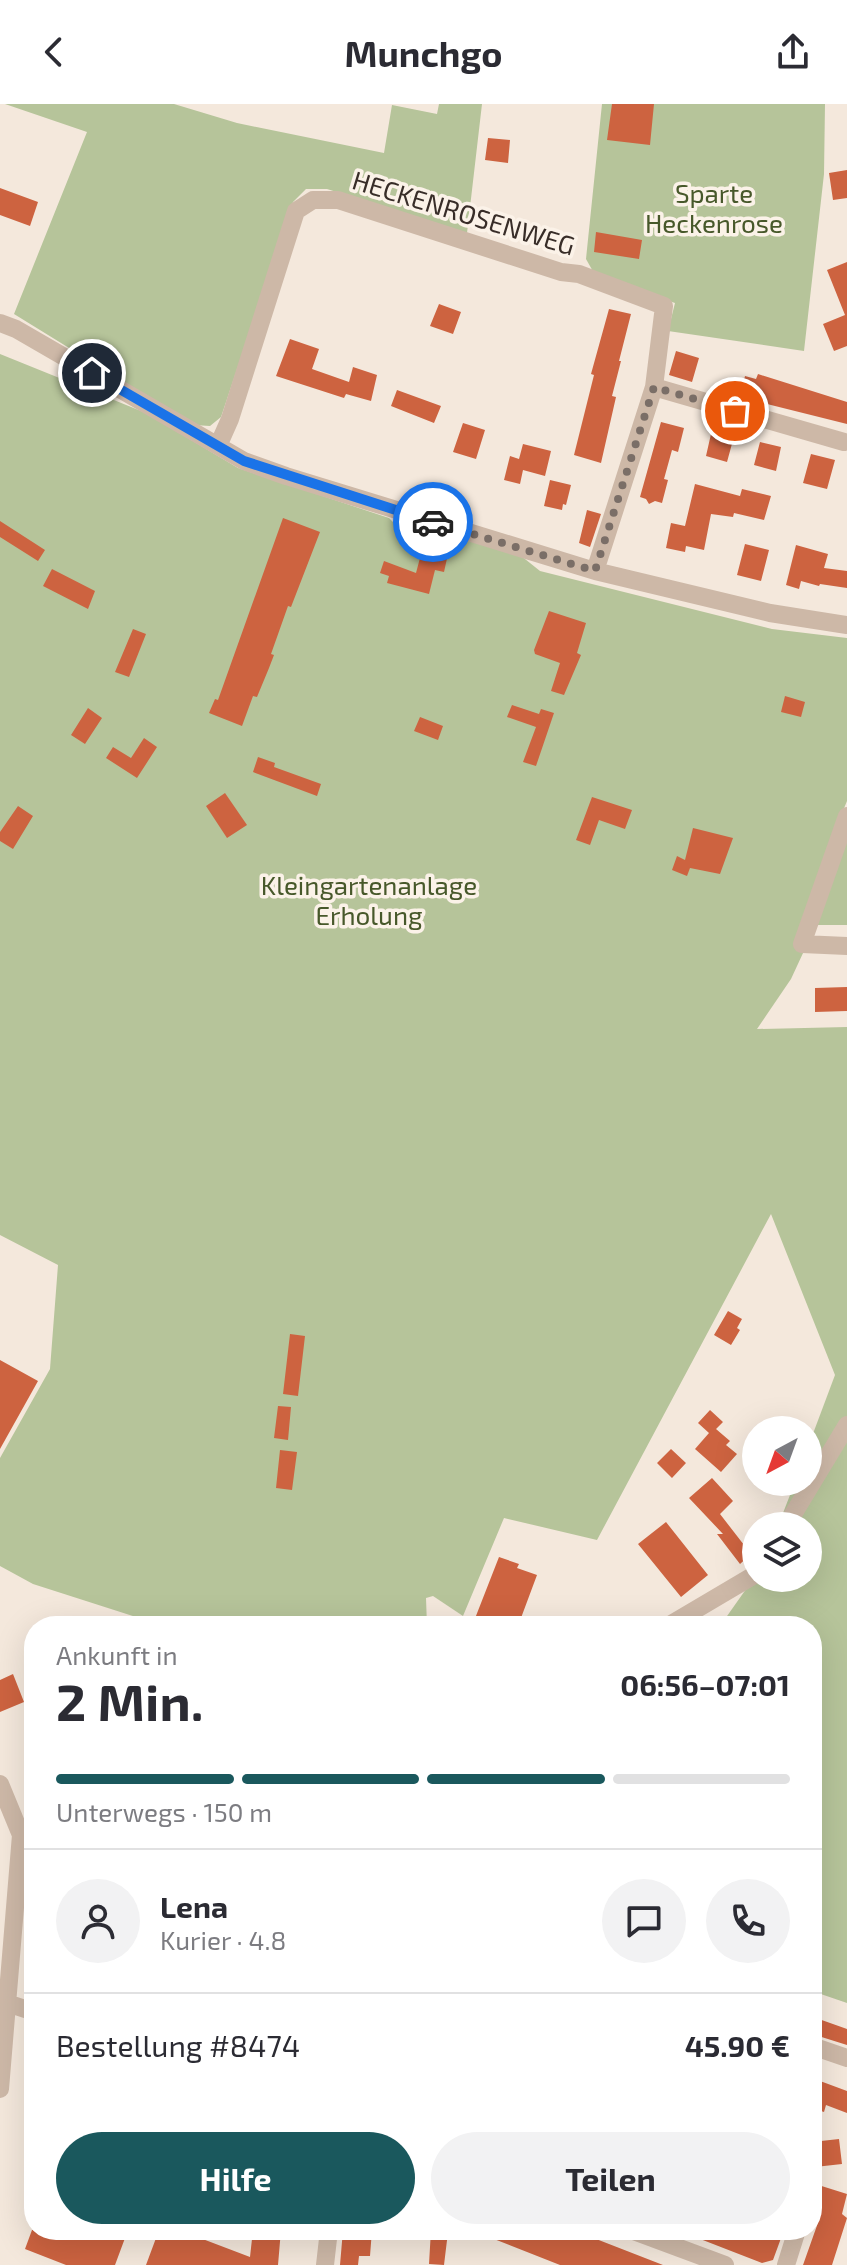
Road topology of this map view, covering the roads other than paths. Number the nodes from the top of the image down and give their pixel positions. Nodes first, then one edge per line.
1 (0, 323) edge
2 (654, 387) junction
3 (844, 442) dead end
4 (218, 446) junction
5 (595, 571) junction
6 (847, 625) edge
7 (847, 816) edge
8 (847, 946) edge
9 (847, 1425) edge
10 (794, 1512) edge
11 (742, 1582) edge
12 (685, 1616) edge
13 (0, 1784) edge
14 (7, 2003) junction
15 (24, 2009) edge
16 (822, 2049) edge
17 (847, 2058) edge
18 (0, 2089) edge
19 (328, 2240) edge
20 (658, 2240) edge
21 (794, 2240) edge
22 (325, 2265) edge
23 (725, 2265) edge
24 (786, 2265) edge

1 - 4 street
2 - 3 street
2 - 4 street, HECKENROSENWEG
2 - 5 street
4 - 5 street
5 - 6 street
7 - 8 street
9 - 10 street
11 - 12 street
13 - 14 street
14 - 15 street
14 - 18 street
16 - 17 street
19 - 22 street
20 - 23 street
21 - 24 street

